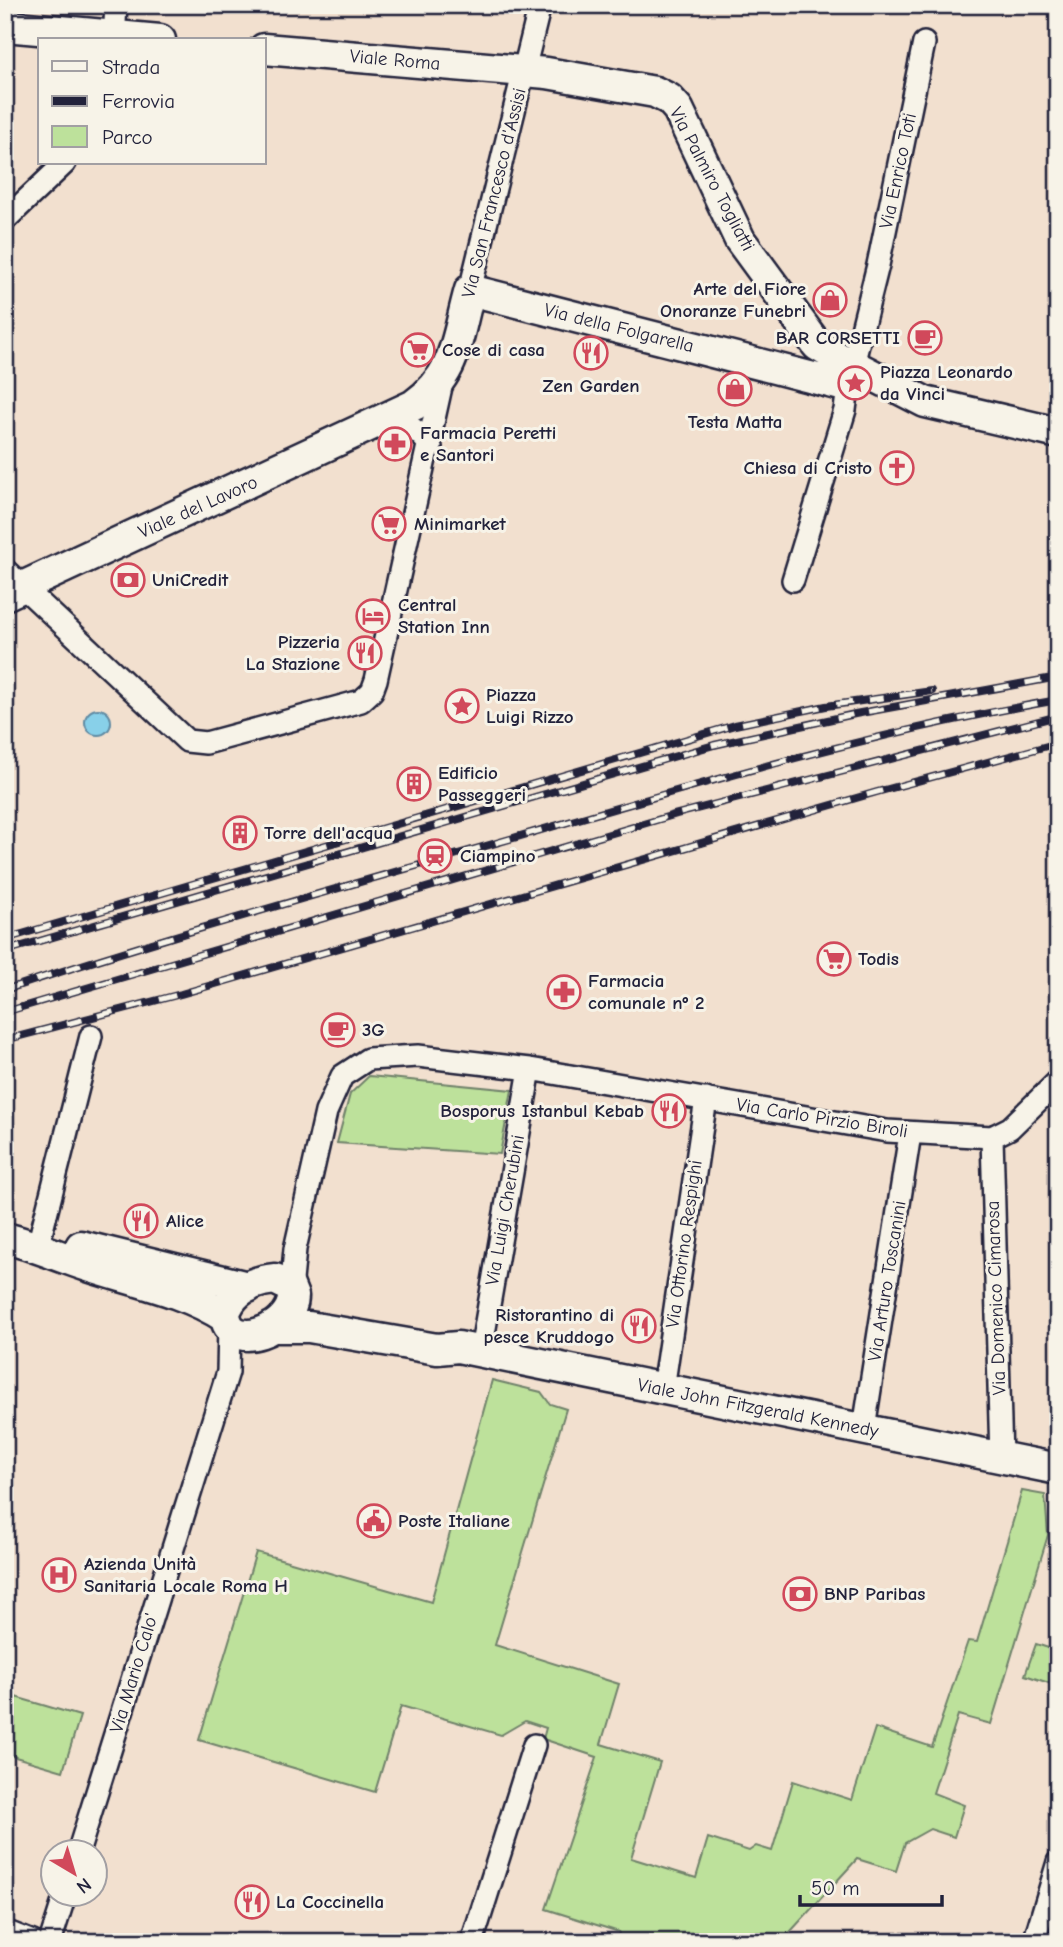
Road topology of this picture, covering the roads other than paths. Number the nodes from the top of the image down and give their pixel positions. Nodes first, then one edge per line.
1 (116, 5) edge
2 (540, 5) edge
3 (5, 26) edge
4 (114, 38) edge
5 (924, 43) dead end
6 (266, 49) edge
7 (526, 71) junction
8 (64, 164) edge
9 (5, 220) edge
10 (470, 290) junction
11 (817, 345) junction
12 (802, 374) junction
13 (847, 375) junction
14 (443, 379) junction
15 (391, 418) junction
16 (1058, 433) edge
17 (431, 447) junction
18 (793, 580) dead end
19 (11, 584) edge
20 (91, 1036) dead end
21 (530, 1069) junction
22 (1058, 1081) edge
23 (706, 1099) junction
24 (910, 1134) junction
25 (992, 1137) junction
26 (5, 1238) edge
27 (38, 1246) junction
28 (275, 1289) junction
29 (245, 1326) junction
30 (469, 1349) junction
31 (663, 1389) junction
32 (864, 1428) junction
33 (1001, 1458) junction
34 (1058, 1469) edge
35 (534, 1745) dead end
36 (82, 1839) edge
37 (1058, 1862) edge
38 (61, 1909) edge
39 (5, 1931) edge
40 (33, 1942) edge
41 (50, 1942) edge
42 (472, 1942) edge
43 (1034, 1942) edge

1 - 4 street
2 - 7 street, Via San Francesco d'Assisi
3 - 4 street
5 - 13 street, Via Enrico Toti
6 - 7 street, Viale Roma
7 - 10 street, Via San Francesco d'Assisi
7 - 11 street, Via Palmiro Togliatti
8 - 9 street
10 - 12 street, Via della Folgarella
10 - 14 street, Via San Francesco d'Assisi
11 - 12 street
11 - 13 street
12 - 13 street
13 - 16 street
13 - 18 street
14 - 15 street, Via San Francesco d'Assisi
14 - 17 street, Via San Francesco d'Assisi
15 - 17 street
15 - 19 street, Viale del Lavoro
17 - 19 street, Via San Francesco d'Assisi
20 - 27 street
21 - 23 street, Via Carlo Pirzio Biroli
21 - 28 street, Via Carlo Pirzio Biroli
21 - 30 street, Via Luigi Cherubini
22 - 25 street
23 - 24 street, Via Carlo Pirzio Biroli
23 - 31 street, Via Ottorino Respighi
24 - 25 street, Via Carlo Pirzio Biroli
24 - 32 street, Via Arturo Toscanini
25 - 33 street, Via Domenico Cimarosa
26 - 27 street, Viale John Fitzgerald Kennedy
27 - 28 street, Viale John Fitzgerald Kennedy
27 - 29 street, Viale John Fitzgerald Kennedy
28 - 29 street
28 - 29 street
28 - 30 street, Viale John Fitzgerald Kennedy
29 - 30 street, Viale John Fitzgerald Kennedy
29 - 36 street, Via Mario Calo'
30 - 31 street, Viale John Fitzgerald Kennedy
31 - 32 street, Viale John Fitzgerald Kennedy
32 - 33 street, Viale John Fitzgerald Kennedy
33 - 34 street, Viale John Fitzgerald Kennedy
35 - 42 street
37 - 43 street
38 - 41 street
39 - 40 street

